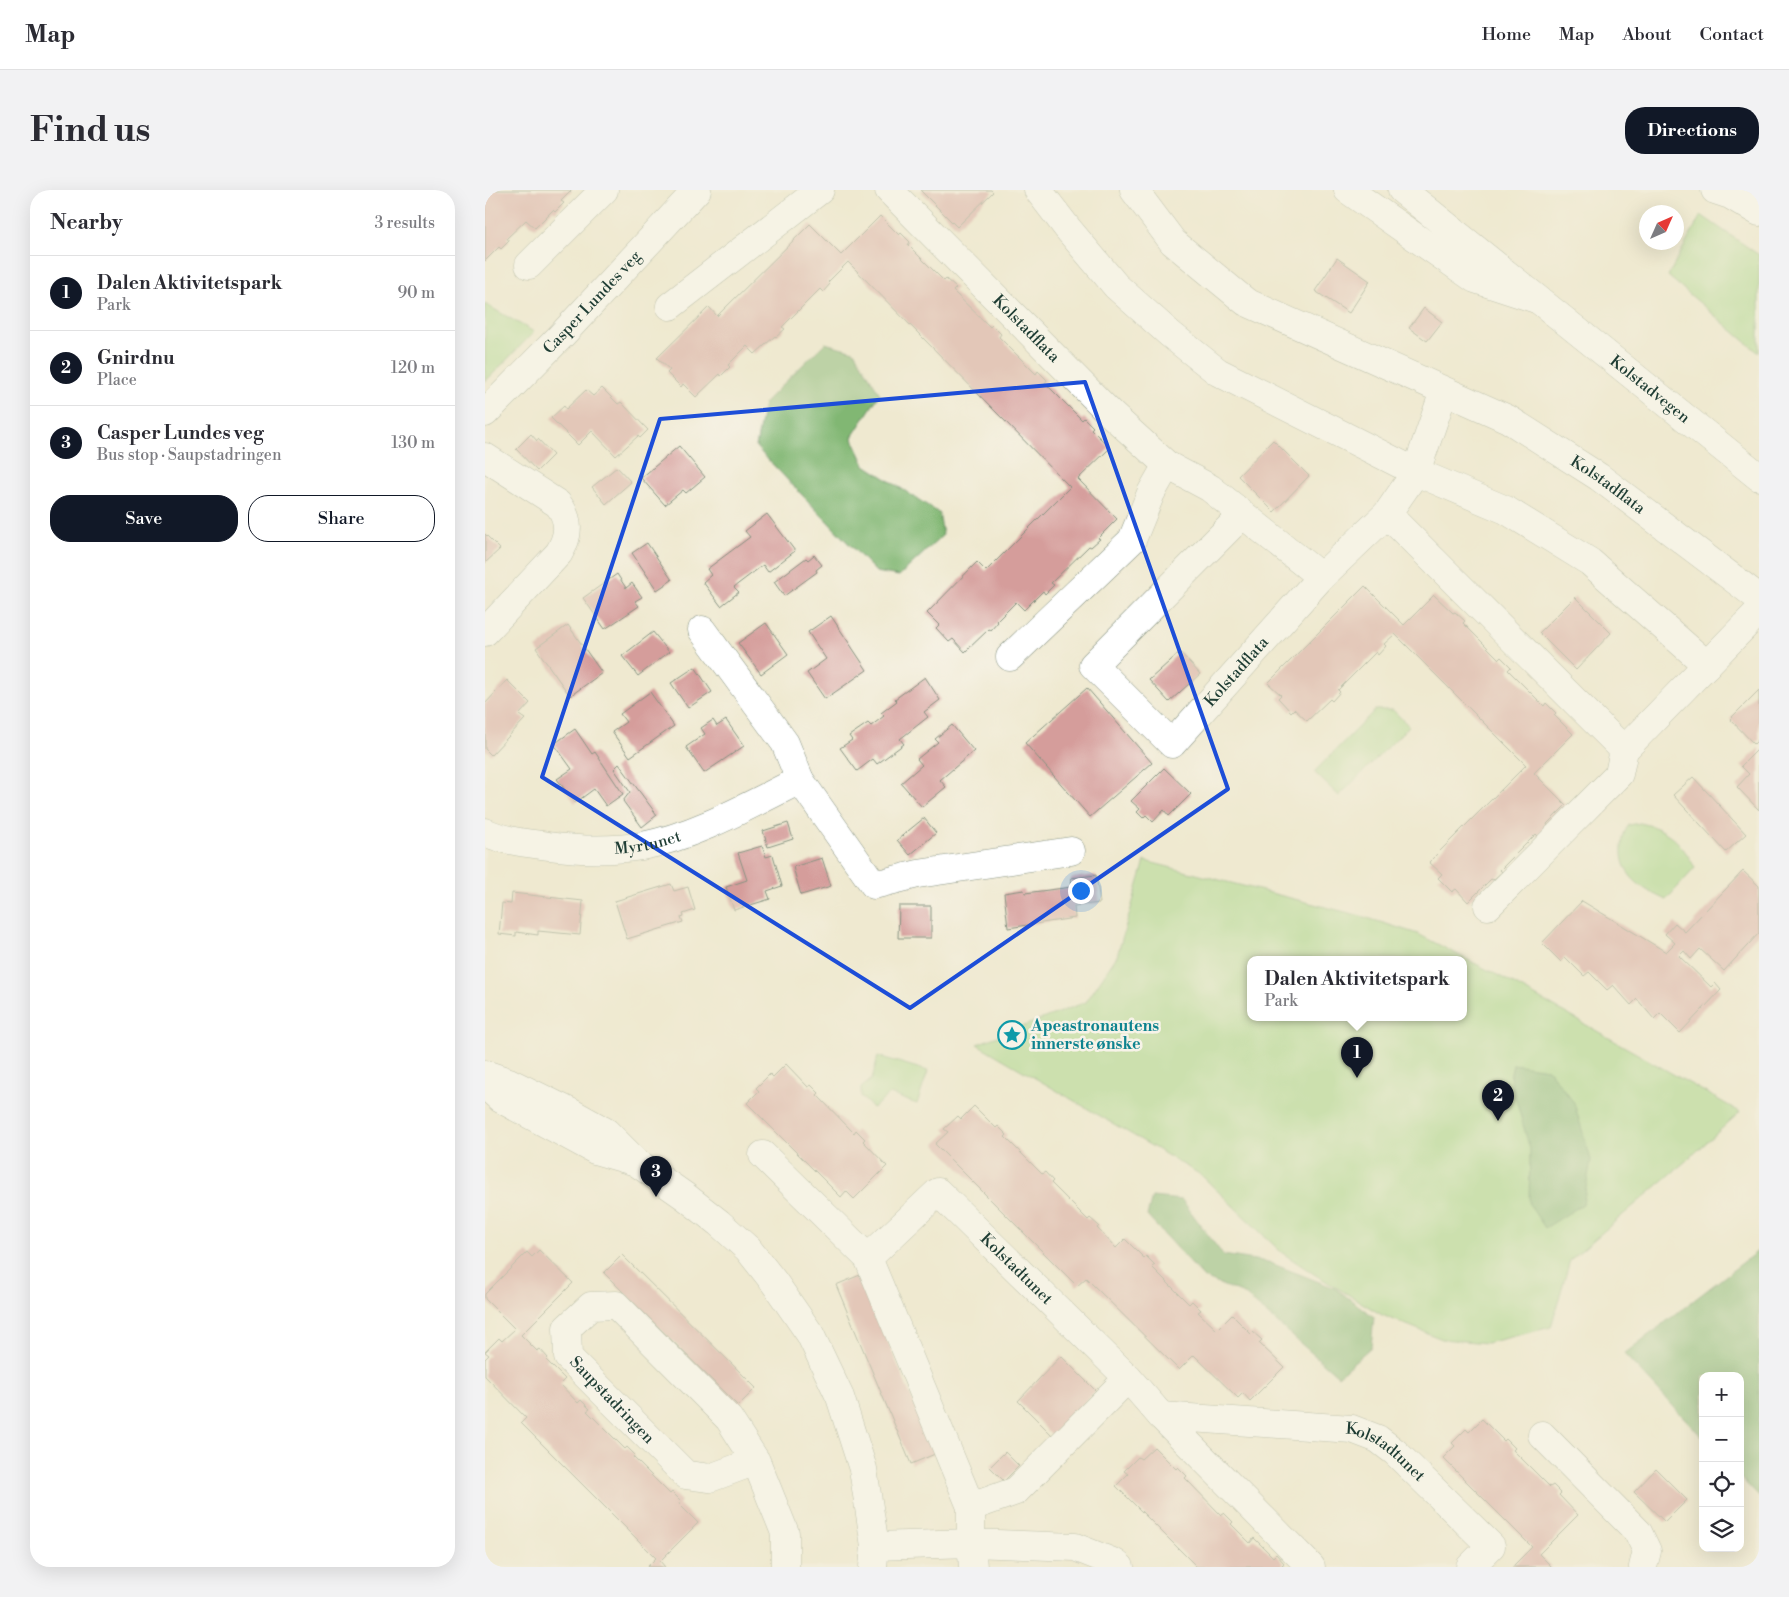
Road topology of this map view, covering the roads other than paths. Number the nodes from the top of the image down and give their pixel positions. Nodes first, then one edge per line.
1 (604, 190) edge
2 (697, 190) edge
3 (821, 190) edge
4 (889, 190) edge
5 (1038, 190) edge
6 (1135, 190) edge
7 (1349, 190) edge
8 (1402, 190) edge
9 (1726, 192) edge
10 (1759, 212) edge
11 (529, 265) dead end
12 (1540, 300) junction
13 (670, 306) dead end
14 (1444, 391) junction
15 (485, 413) edge
16 (485, 457) edge
17 (1167, 465) junction
18 (1416, 472) junction
19 (1759, 477) edge
20 (1387, 514) junction
21 (1242, 516) junction
22 (1321, 577) junction
23 (1759, 598) edge
24 (1759, 611) edge
25 (701, 630) dead end
26 (485, 632) edge
27 (1010, 657) dead end
28 (1707, 665) junction
29 (1624, 750) junction
30 (800, 780) junction
31 (485, 832) edge
32 (1071, 851) dead end
33 (1488, 906) dead end
34 (485, 1074) edge
35 (485, 1085) edge
36 (763, 1155) dead end
37 (636, 1162) junction
38 (868, 1258) junction
39 (1128, 1378) junction
40 (1161, 1416) junction
41 (1542, 1436) dead end
42 (756, 1461) junction
43 (971, 1507) junction
44 (972, 1555) edge
45 (874, 1556) edge
46 (785, 1567) edge
47 (1119, 1567) edge
48 (1311, 1567) edge
49 (1470, 1567) edge
50 (1643, 1567) edge

1 - 11 street
2 - 15 street, Casper Lundes veg
3 - 13 street
4 - 17 street, Kolstadflata
5 - 18 street
6 - 14 street, Kolstadflata
7 - 12 street, Kolstadvegen
8 - 12 street, Kolstadvegen
9 - 10 street
12 - 19 street, Kolstadvegen
14 - 18 street, Kolstadflata
14 - 23 street, Kolstadflata
16 - 26 street
17 - 21 street, Kolstadflata
17 - 27 street
18 - 20 street, Kolstadflata
18 - 28 street
20 - 22 street, Kolstadflata
20 - 29 street
21 - 22 street, Kolstadflata
21 - 22 street, Kolstadflata
24 - 28 street
25 - 30 street
28 - 29 street
29 - 33 street
30 - 31 street, Myrtunet
30 - 32 street
34 - 37 street
35 - 37 street
36 - 38 street
37 - 45 street
38 - 39 street, Kolstadtunet
38 - 43 street
39 - 40 street, Kolstadtunet
39 - 43 street
40 - 48 street, Kolstadtunet
40 - 49 street, Kolstadtunet
41 - 50 street
42 - 42 street, Saupstadringen
42 - 46 street, Saupstadringen
43 - 44 street
44 - 45 street
44 - 47 street

